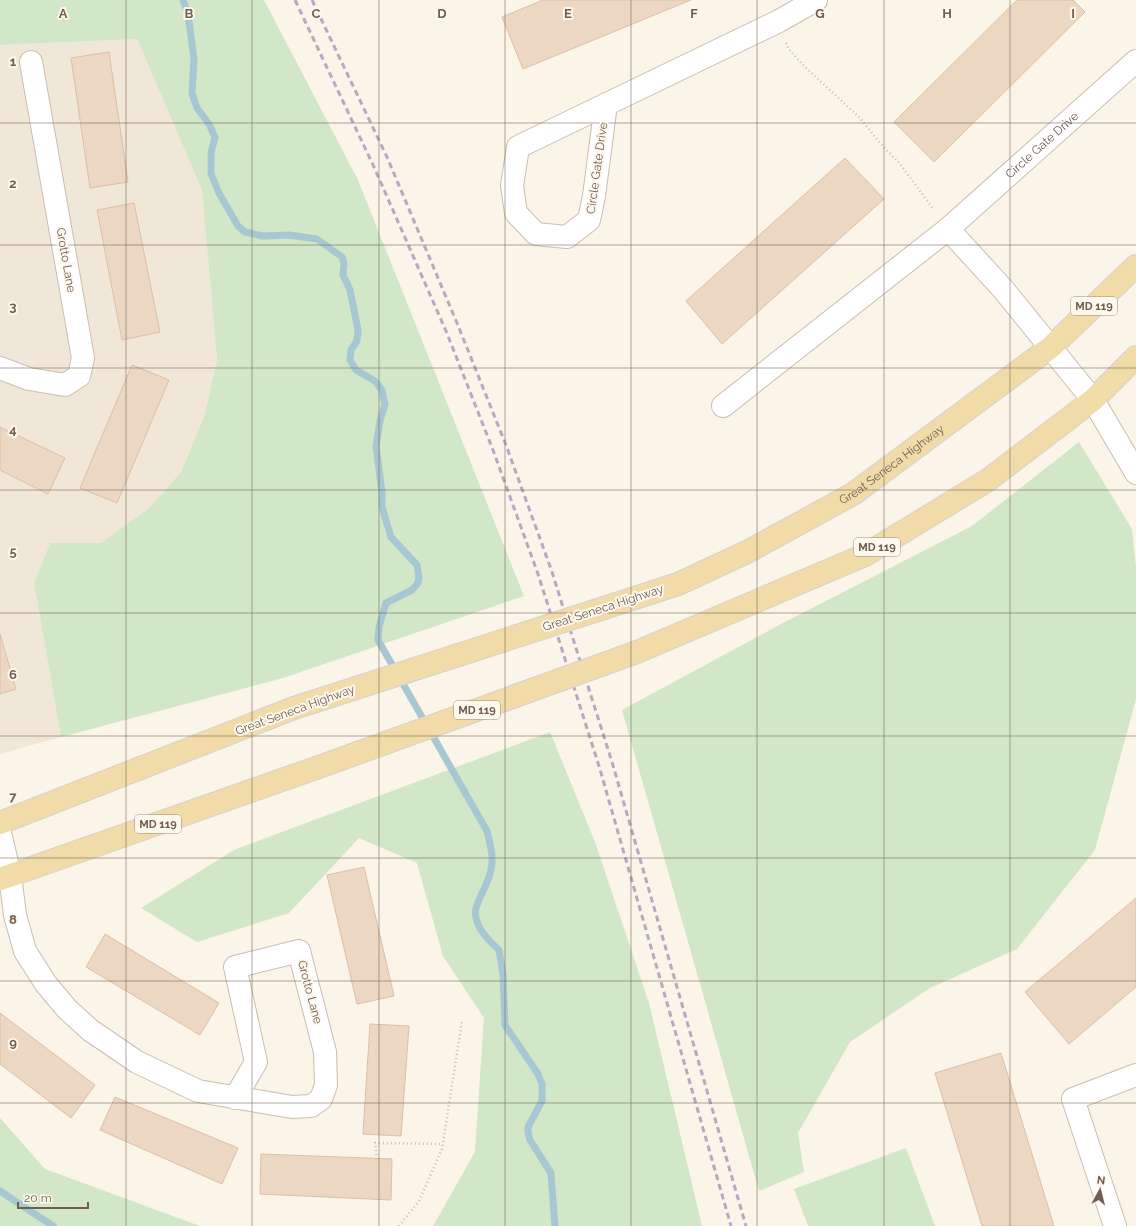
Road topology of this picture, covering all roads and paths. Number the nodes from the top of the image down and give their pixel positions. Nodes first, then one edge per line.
1 (816, 0) edge
2 (779, 21) junction
3 (1136, 61) edge
4 (31, 62) dead end
5 (606, 104) junction
6 (948, 228) junction
7 (1136, 266) edge
8 (1051, 347) junction
9 (1136, 357) edge
10 (0, 368) edge
11 (1093, 400) junction
12 (723, 406) dead end
13 (1136, 473) edge
14 (0, 823) edge
15 (0, 833) edge
16 (5, 877) edge
17 (462, 1020) dead end
18 (1136, 1075) edge
19 (234, 1098) junction
20 (444, 1144) junction
21 (377, 1158) dead end
22 (399, 1226) edge
23 (1116, 1226) edge

1 - 2 street, Circle Gate Drive
2 - 5 street, Circle Gate Drive
2 - 6 path
3 - 6 street, Circle Gate Drive
4 - 10 street, Grotto Lane
5 - 5 street, Circle Gate Drive
6 - 8 street
6 - 12 street, Circle Gate Drive
7 - 8 main road, Great Seneca Highway / MD 119
8 - 11 street
8 - 14 main road, Great Seneca Highway / MD 119, bridge
9 - 11 main road, MD 119
11 - 13 street
11 - 16 main road, MD 119, bridge
15 - 16 street, Grotto Lane
16 - 19 street, Grotto Lane
17 - 20 path
18 - 23 street
19 - 19 street, Grotto Lane
20 - 21 path
20 - 22 path

